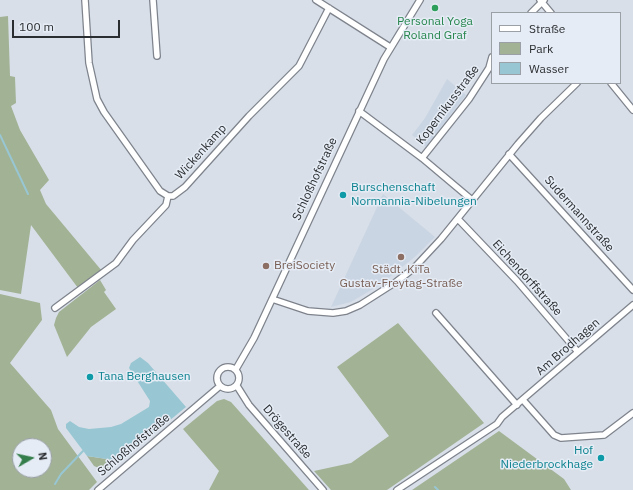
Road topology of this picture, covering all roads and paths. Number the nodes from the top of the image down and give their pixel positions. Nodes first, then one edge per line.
1 (85, 0) edge
2 (153, 0) edge
3 (316, 0) edge
4 (420, 0) edge
5 (542, 1) edge
6 (329, 8) junction
7 (532, 12) edge
8 (550, 12) edge
9 (390, 47) junction
10 (156, 56) dead end
11 (491, 61) edge
12 (576, 84) edge
13 (612, 84) edge
14 (633, 110) edge
15 (359, 111) junction
16 (509, 154) junction
17 (422, 158) junction
18 (168, 196) junction
19 (472, 200) junction
20 (458, 219) junction
21 (633, 290) edge
22 (272, 299) junction
23 (633, 305) edge
24 (55, 308) dead end
25 (436, 313) dead end
26 (578, 352) junction
27 (236, 369) junction
28 (220, 386) junction
29 (236, 386) junction
30 (523, 400) junction
31 (517, 405) junction
32 (633, 413) edge
33 (98, 490) edge
34 (323, 490) edge
35 (397, 490) edge

1 - 18 street
2 - 10 street
3 - 6 street
4 - 9 street, Schloßhofstraße
5 - 7 street
5 - 8 street
6 - 9 street
6 - 18 street, Wickenkamp
9 - 15 street, Schloßhofstraße
11 - 17 street, Kopernikusstraße
12 - 16 street
13 - 14 street
15 - 17 street, Kopernikusstraße
15 - 22 street, Schloßhofstraße
16 - 19 street
16 - 21 street, Sudermannstraße
17 - 19 street
18 - 24 street
19 - 20 street
20 - 22 street
20 - 26 street, Eichendorffstraße
22 - 27 street, Schloßhofstraße
23 - 26 street, Am Brodhagen
25 - 31 street
26 - 30 street, Am Brodhagen
27 - 28 street
27 - 29 street
28 - 29 street
28 - 33 street, Schloßhofstraße
29 - 34 street, Drögestraße
30 - 31 street, Am Brodhagen
30 - 32 street
31 - 35 street, Am Brodhagen

